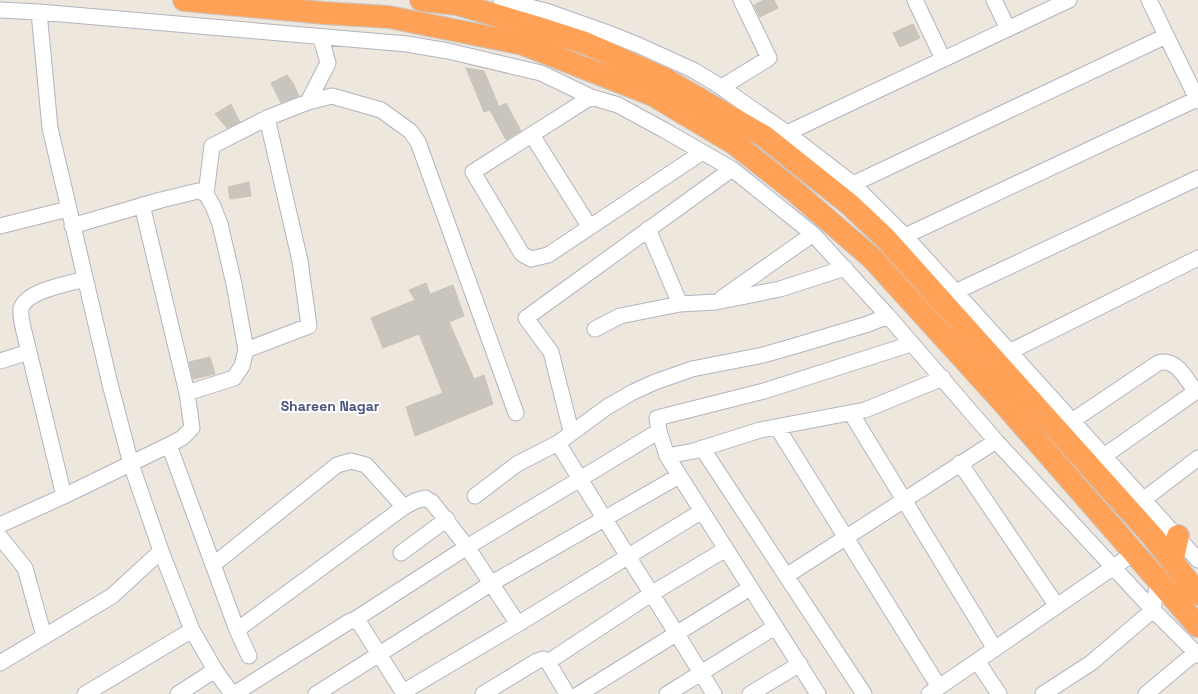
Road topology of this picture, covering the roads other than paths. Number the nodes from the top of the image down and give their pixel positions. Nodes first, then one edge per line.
1 (184, 0) edge
2 (421, 0) edge
3 (501, 0) edge
4 (741, 0) edge
5 (914, 0) edge
6 (994, 0) edge
7 (1069, 0) edge
8 (1149, 0) edge
9 (0, 10) edge
10 (39, 12) junction
11 (515, 16) edge
12 (1008, 29) junction
13 (1166, 36) junction
14 (321, 38) junction
15 (943, 59) junction
16 (500, 62) junction
17 (722, 88) junction
18 (591, 97) junction
19 (1197, 100) edge
20 (308, 102) junction
21 (267, 118) junction
22 (787, 133) junction
23 (532, 135) junction
24 (701, 153) junction
25 (732, 169) junction
26 (1198, 178) edge
27 (852, 184) junction
28 (206, 194) junction
29 (142, 206) junction
30 (68, 209) junction
31 (0, 226) edge
32 (72, 226) junction
33 (589, 226) junction
34 (648, 229) junction
35 (813, 234) junction
36 (905, 236) junction
37 (1198, 258) edge
38 (845, 268) junction
39 (85, 280) junction
40 (955, 292) junction
41 (716, 302) junction
42 (680, 304) junction
43 (888, 316) junction
44 (595, 329) dead end
45 (911, 344) junction
46 (246, 350) junction
47 (29, 352) junction
48 (1010, 352) junction
49 (0, 361) edge
50 (942, 378) junction
51 (1197, 391) edge
52 (187, 393) junction
53 (516, 413) dead end
54 (850, 413) junction
55 (1072, 421) junction
56 (778, 427) junction
57 (571, 431) junction
58 (659, 431) junction
59 (996, 441) junction
60 (558, 442) junction
61 (169, 445) junction
62 (702, 448) junction
63 (667, 456) junction
64 (1104, 456) junction
65 (1198, 458) edge
66 (960, 463) junction
67 (131, 464) junction
68 (679, 476) junction
69 (580, 479) junction
70 (64, 496) junction
71 (475, 496) dead end
72 (903, 500) junction
73 (1143, 500) junction
74 (404, 507) junction
75 (702, 511) junction
76 (447, 520) junction
77 (605, 520) junction
78 (0, 525) edge
79 (1178, 536) junction
80 (0, 537) edge
81 (846, 537) junction
82 (467, 547) junction
83 (726, 550) junction
84 (161, 551) junction
85 (401, 553) dead end
86 (1134, 554) junction
87 (627, 556) junction
88 (1198, 560) edge
89 (1172, 562) junction
90 (213, 565) junction
91 (1114, 568) junction
92 (786, 576) junction
93 (1158, 580) junction
94 (492, 583) junction
95 (750, 588) junction
96 (1198, 593) edge
97 (651, 594) junction
98 (1180, 605) junction
99 (1058, 606) junction
100 (1153, 610) junction
101 (354, 620) junction
102 (518, 624) junction
103 (1198, 626) edge
104 (775, 627) junction
105 (192, 630) junction
106 (237, 630) junction
107 (676, 633) junction
108 (44, 636) junction
109 (1197, 648) edge
110 (995, 649) junction
111 (381, 655) junction
112 (249, 656) dead end
113 (977, 661) junction
114 (548, 662) junction
115 (0, 663) edge
116 (800, 664) junction
117 (215, 670) junction
118 (701, 672) junction
119 (934, 690) edge
120 (402, 693) edge
121 (85, 694) edge
122 (178, 694) edge
123 (233, 694) edge
124 (316, 694) edge
125 (483, 694) edge
126 (567, 694) edge
127 (579, 694) edge
128 (667, 694) edge
129 (714, 694) edge
130 (750, 694) edge
131 (818, 694) edge
132 (864, 694) edge
133 (999, 694) edge
134 (1043, 694) edge
135 (1146, 694) edge

1 - 11 highway
2 - 11 highway
3 - 11 street
4 - 17 street
5 - 15 street
6 - 12 street
7 - 12 street
8 - 13 street
9 - 10 street
10 - 14 street
10 - 30 street
11 - 16 street
11 - 17 street
11 - 86 highway
11 - 89 highway
12 - 15 street
13 - 19 street
13 - 27 street
14 - 16 street
14 - 20 street
15 - 22 street
16 - 18 street
17 - 22 street
18 - 23 street
18 - 24 street
19 - 36 street
20 - 21 street
20 - 53 street
21 - 28 street
21 - 46 street
22 - 27 street
23 - 33 street
23 - 33 street
24 - 25 street
24 - 33 street
25 - 34 street
25 - 35 street
26 - 40 street
27 - 36 street
28 - 29 street
28 - 46 street
29 - 32 street
29 - 52 street
30 - 31 street
30 - 32 street
32 - 39 street
34 - 42 street
34 - 57 street
35 - 38 street
35 - 41 street
36 - 40 street
37 - 48 street
38 - 41 street
38 - 43 street
39 - 47 street
39 - 67 street
40 - 48 street
41 - 42 street
42 - 44 street
43 - 45 street
43 - 57 street
45 - 50 street
45 - 58 street
46 - 52 street
47 - 49 street
47 - 70 street
48 - 55 street
50 - 54 street
50 - 59 street
51 - 55 street
51 - 64 street
52 - 61 street
54 - 56 street
54 - 72 street
55 - 64 street
56 - 62 street
56 - 81 street
57 - 60 street
58 - 63 street
58 - 69 street
59 - 66 street
59 - 91 street
60 - 69 street
60 - 71 street
61 - 67 street
61 - 90 street
62 - 63 street
62 - 92 street
63 - 68 street
64 - 73 street
65 - 73 street
66 - 72 street
66 - 99 street
67 - 70 street
67 - 84 street
68 - 75 street
68 - 77 street
69 - 77 street
69 - 82 street
70 - 78 street
72 - 81 street
72 - 110 street
73 - 79 street
74 - 76 street
74 - 90 street
74 - 106 street
75 - 83 street
75 - 87 street
76 - 82 street
76 - 85 street
77 - 87 street
77 - 94 street
79 - 88 street
79 - 89 highway
80 - 108 street
81 - 92 street
81 - 119 street
82 - 94 street
82 - 101 street
83 - 95 street
83 - 97 street
84 - 105 street
84 - 108 street
86 - 91 street
86 - 93 highway
87 - 97 street
87 - 102 street
89 - 96 highway
90 - 106 street
91 - 99 street
91 - 100 street
92 - 132 street
93 - 98 highway
93 - 100 street
94 - 102 street
94 - 111 street
95 - 104 street
95 - 107 street
97 - 107 street
97 - 114 street
98 - 103 highway
98 - 109 highway
99 - 110 street
100 - 109 street
100 - 134 street
101 - 111 street
101 - 123 street
102 - 120 street
104 - 116 street
104 - 118 street
105 - 117 street
105 - 121 street
106 - 112 street
107 - 118 street
107 - 127 street
108 - 115 street
109 - 135 street
110 - 113 street
111 - 120 street
111 - 124 street
113 - 119 street
113 - 133 street
114 - 125 street
114 - 126 street
116 - 130 street
116 - 131 street
117 - 122 street
117 - 123 street
118 - 128 street
118 - 129 street

